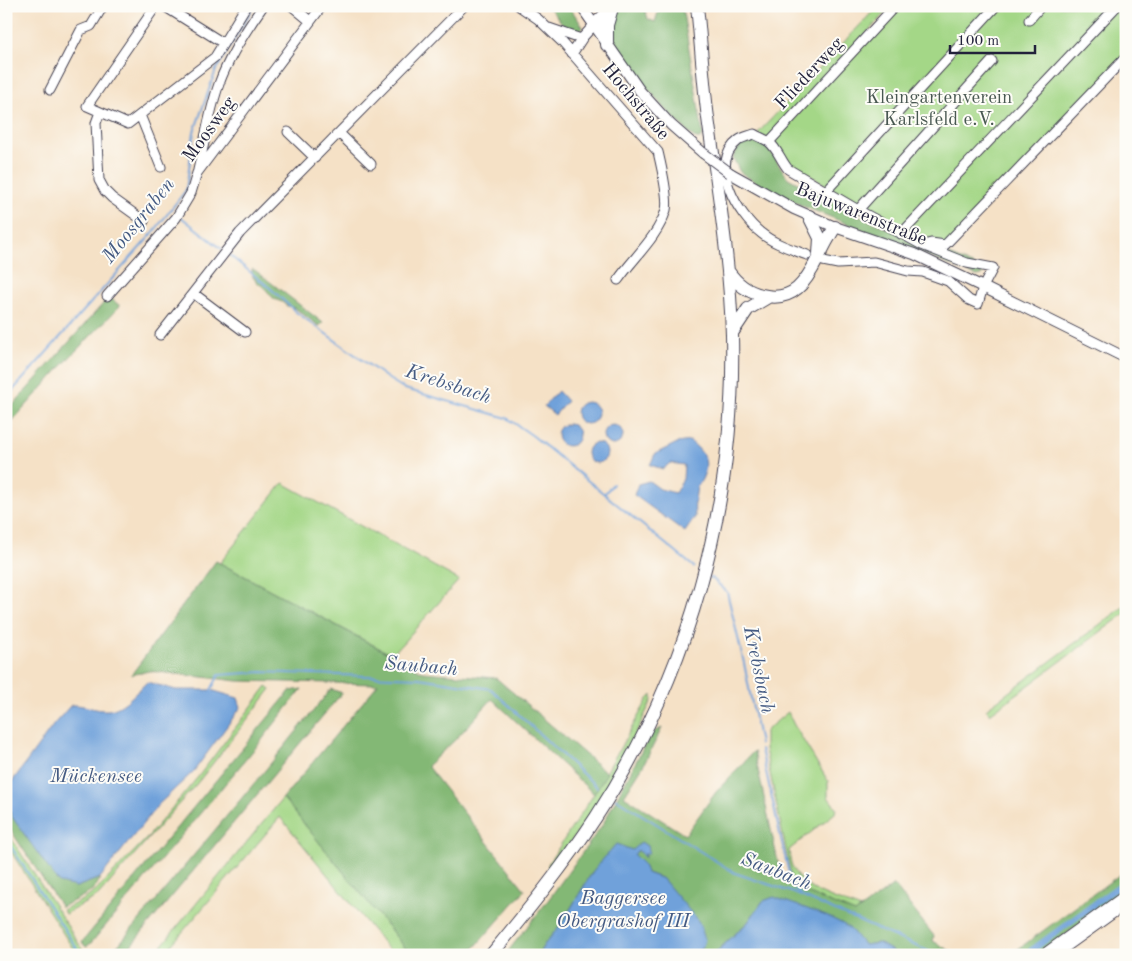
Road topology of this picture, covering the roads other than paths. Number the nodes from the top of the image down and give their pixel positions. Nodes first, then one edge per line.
1 (103, 6) edge
2 (156, 6) edge
3 (164, 6) edge
4 (246, 6) edge
5 (263, 6) edge
6 (292, 6) edge
7 (322, 6) edge
8 (464, 6) edge
9 (519, 6) edge
10 (581, 6) edge
11 (697, 6) edge
12 (895, 6) edge
13 (996, 6) edge
14 (1041, 6) edge
15 (1117, 6) edge
16 (613, 7) edge
17 (1029, 20) dead end
18 (310, 21) junction
19 (594, 24) junction
20 (547, 27) junction
21 (581, 39) junction
22 (223, 43) junction
23 (607, 45) junction
24 (572, 54) junction
25 (1126, 57) edge
26 (992, 61) dead end
27 (50, 90) dead end
28 (100, 112) junction
29 (140, 115) junction
30 (288, 132) dead end
31 (339, 133) junction
32 (769, 142) junction
33 (205, 155) junction
34 (315, 158) junction
35 (371, 164) dead end
36 (161, 167) dead end
37 (826, 192) junction
38 (858, 210) junction
39 (809, 216) junction
40 (144, 221) dead end
41 (835, 227) junction
42 (900, 234) junction
43 (922, 245) junction
44 (816, 257) junction
45 (728, 271) junction
46 (618, 280) dead end
47 (984, 287) junction
48 (193, 293) junction
49 (107, 296) dead end
50 (768, 297) junction
51 (245, 332) dead end
52 (732, 333) junction
53 (160, 334) dead end
54 (1126, 358) edge
55 (1126, 895) edge
56 (1126, 904) edge
57 (491, 955) edge
58 (1043, 955) edge
59 (1056, 955) edge

1 - 27 street
2 - 28 street
3 - 22 street
4 - 22 street
5 - 33 street
6 - 18 street
7 - 18 street, Moosweg
8 - 31 street
9 - 20 street, Hochstraße
10 - 19 main road, Bajuwarenstraße
11 - 45 highway
12 - 32 street, Fliederweg
13 - 37 street
14 - 17 street
15 - 42 street
16 - 19 highway
16 - 23 highway
18 - 33 street, Moosweg
19 - 21 street
19 - 23 main road, Bajuwarenstraße
20 - 21 street
20 - 24 street, Hochstraße
21 - 24 street
22 - 29 street
23 - 39 main road, Bajuwarenstraße, bridge
24 - 46 street, Hochstraße
25 - 43 street
26 - 38 street
28 - 29 street
28 - 40 street
29 - 36 street
30 - 34 street
31 - 34 street
31 - 35 street
32 - 37 street, Bajuwarenstraße
32 - 44 street
33 - 49 street, Moosweg
34 - 48 street
37 - 38 street, Bajuwarenstraße
38 - 42 street, Bajuwarenstraße
39 - 41 main road, Bajuwarenstraße
39 - 44 highway
41 - 44 highway
41 - 47 main road, Bajuwarenstraße
42 - 43 street, Bajuwarenstraße
43 - 47 street, Bajuwarenstraße
44 - 47 street
44 - 50 highway
45 - 50 highway
45 - 52 highway
47 - 54 main road, Bajuwarenstraße
48 - 51 street
48 - 53 street
50 - 52 highway
52 - 57 highway
55 - 58 main road
56 - 59 street

